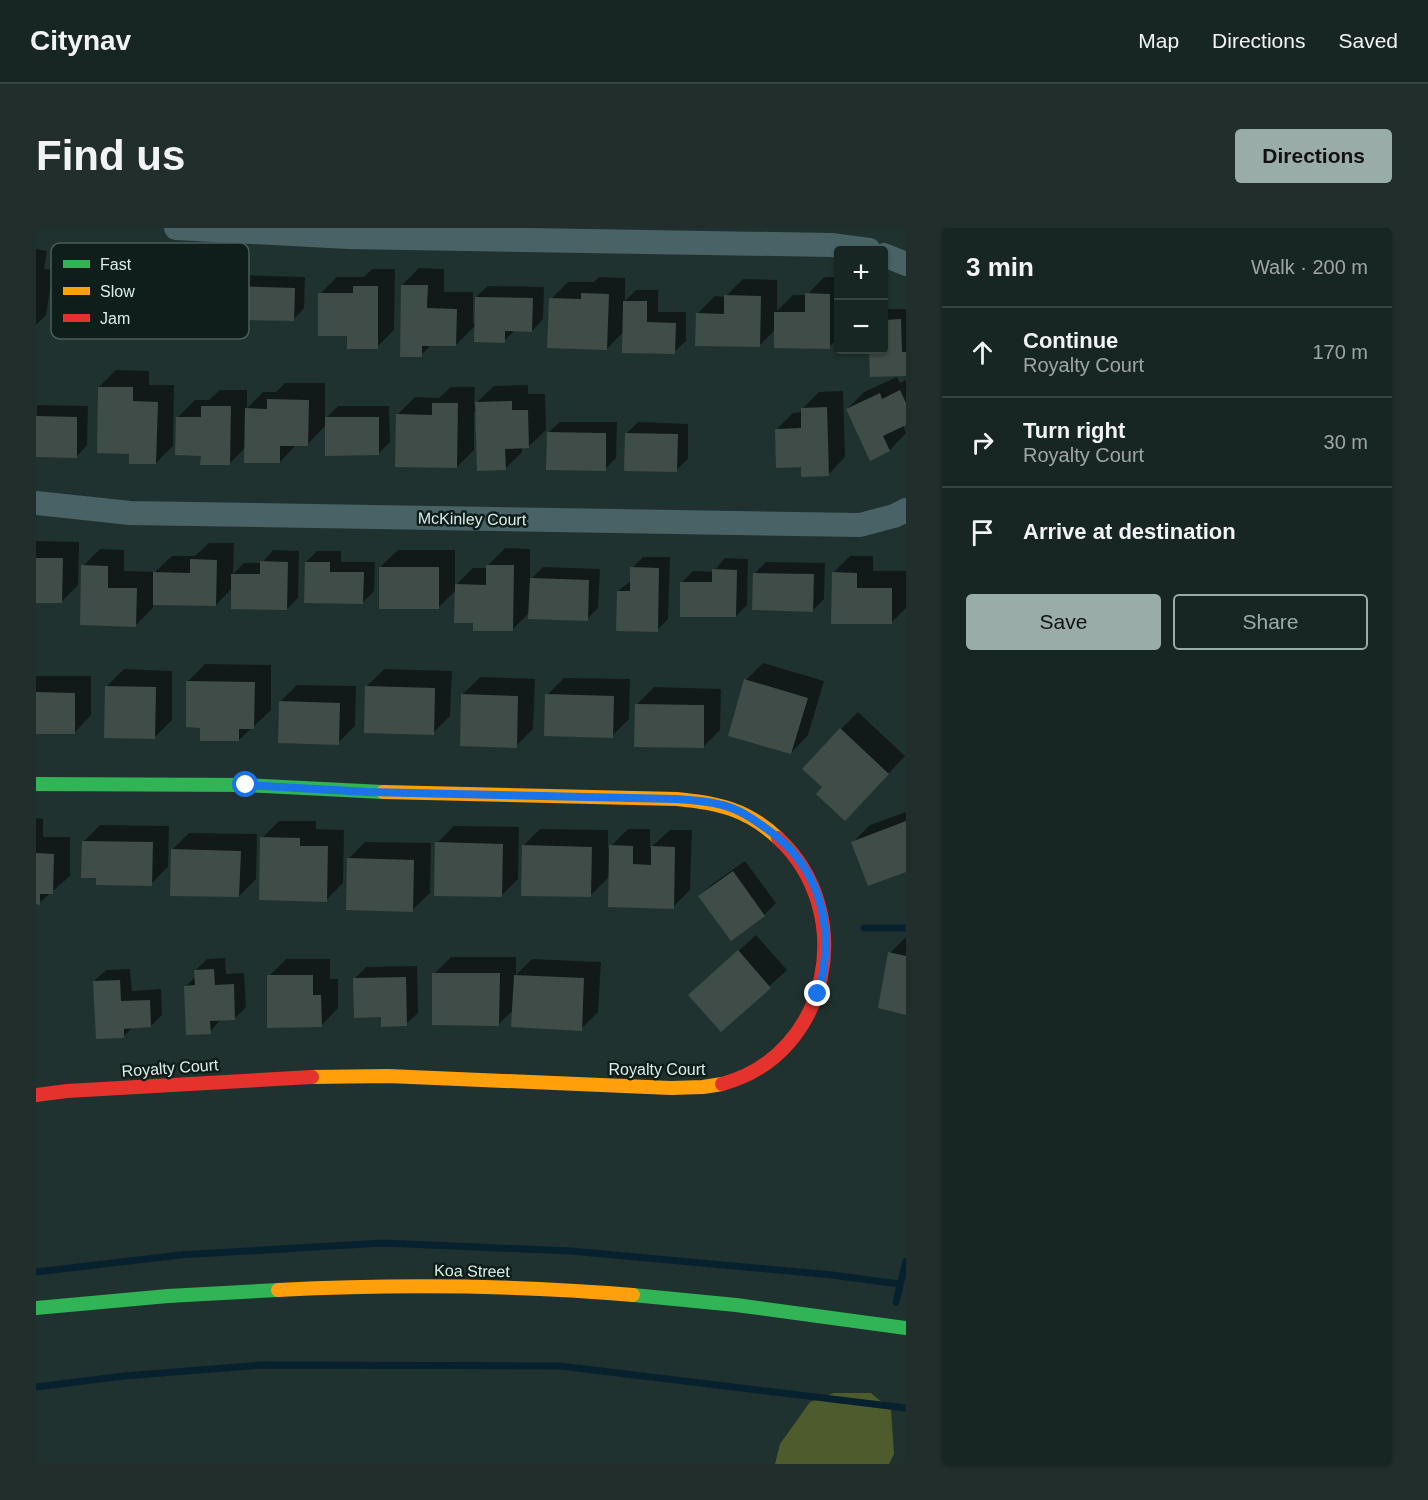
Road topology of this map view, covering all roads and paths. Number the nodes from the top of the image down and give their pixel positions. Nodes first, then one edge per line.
1 (176, 228) edge
2 (839, 246) edge
3 (888, 257) edge
4 (906, 264) edge
5 (36, 503) edge
6 (906, 510) edge
7 (36, 784) edge
8 (36, 1095) edge
9 (36, 1308) edge
10 (906, 1328) edge

1 - 2 street
3 - 4 street
5 - 6 street, McKinley Court
7 - 8 street, Royalty Court
9 - 10 street, Koa Street

